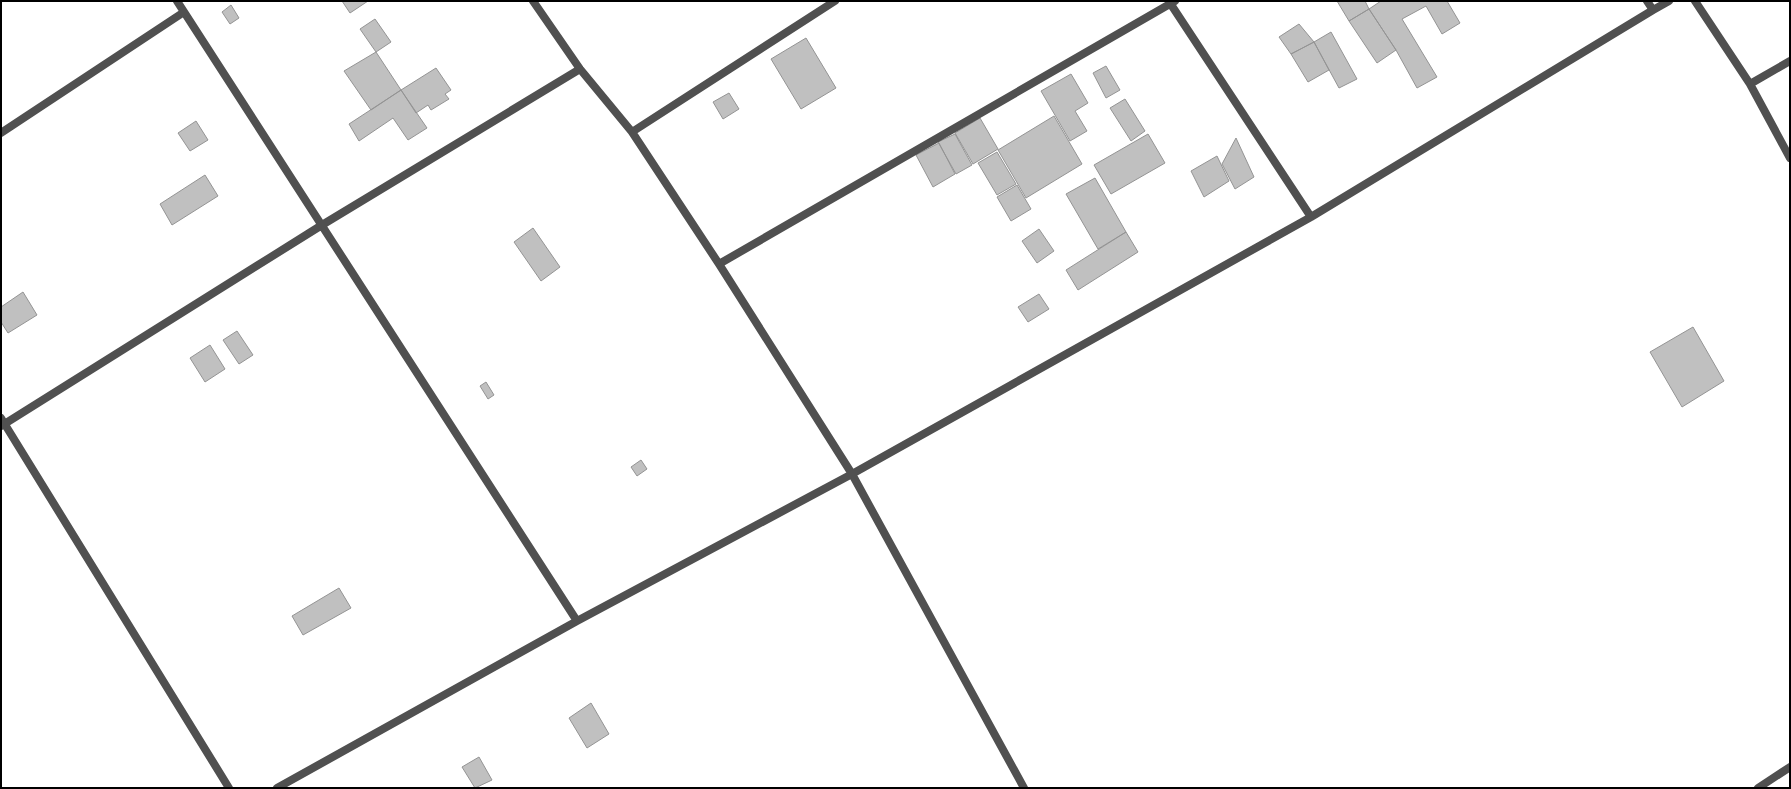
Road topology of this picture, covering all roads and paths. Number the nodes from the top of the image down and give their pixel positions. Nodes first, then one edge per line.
1 (176, 1) edge
2 (533, 1) edge
3 (835, 1) edge
4 (1647, 1) edge
5 (1669, 1) edge
6 (1695, 1) edge
7 (1173, 2) edge
8 (1653, 10) junction
9 (184, 12) junction
10 (1790, 61) edge
11 (580, 69) junction
12 (1750, 84) junction
13 (632, 132) junction
14 (1, 133) edge
15 (1790, 158) edge
16 (1311, 217) junction
17 (322, 225) junction
18 (719, 264) junction
19 (2, 423) edge
20 (852, 474) junction
21 (577, 621) junction
22 (1790, 767) edge
23 (230, 788) edge
24 (277, 788) edge
25 (1024, 788) edge
26 (1758, 788) edge

1 - 9 street
2 - 11 street
3 - 13 street
4 - 8 street
5 - 8 street
6 - 12 street
7 - 16 street
7 - 18 street
8 - 16 street
9 - 14 street
9 - 17 street
10 - 12 street
11 - 13 street
11 - 17 street
12 - 15 street
13 - 18 street
16 - 20 street
17 - 19 street
17 - 21 street
18 - 20 street
19 - 23 street
20 - 21 street
20 - 25 street
21 - 24 street
22 - 26 street

